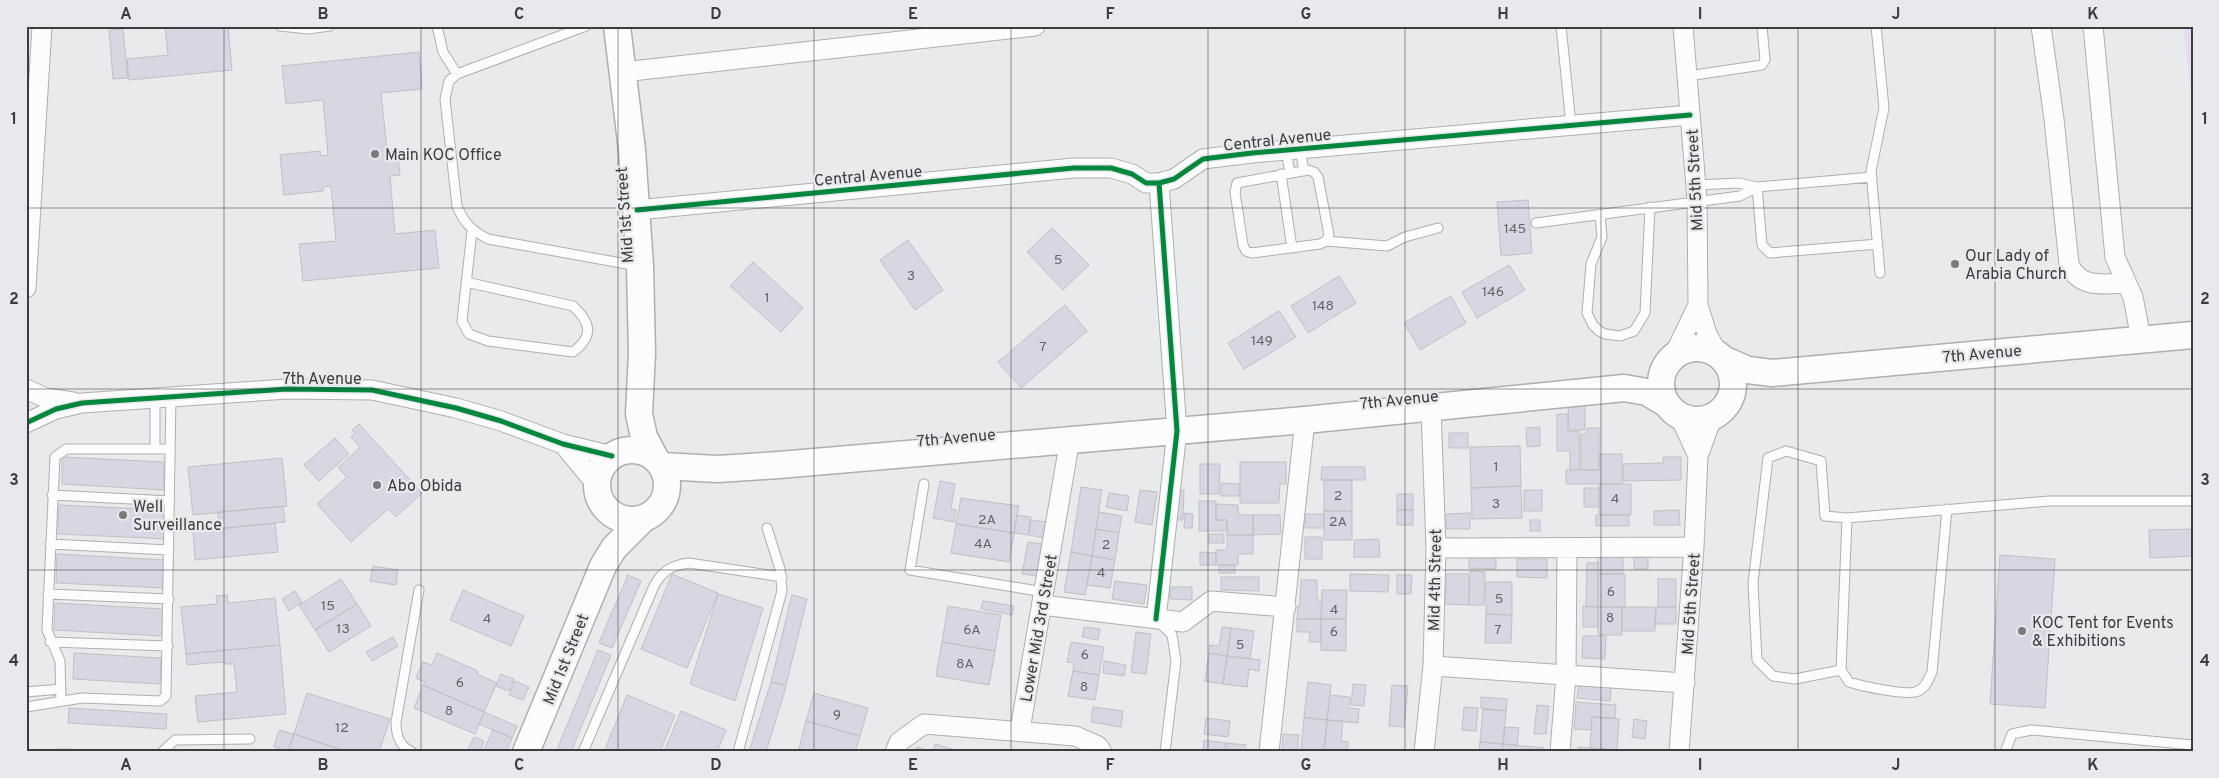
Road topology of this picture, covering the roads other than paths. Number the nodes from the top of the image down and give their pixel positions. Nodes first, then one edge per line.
1 (42, 26) edge
2 (280, 26) edge
3 (330, 26) edge
4 (437, 26) edge
5 (586, 26) edge
6 (617, 26) edge
7 (1035, 26) edge
8 (1561, 26) edge
9 (1683, 26) edge
10 (1762, 26) edge
11 (1876, 26) edge
12 (2040, 26) edge
13 (2093, 26) edge
14 (623, 72) junction
15 (457, 74) junction
16 (1688, 76) junction
17 (1690, 114) junction
18 (1571, 125) junction
19 (1293, 149) junction
20 (1304, 171) junction
21 (1285, 174) junction
22 (1872, 178) junction
23 (1160, 184) junction
24 (1757, 187) junction
25 (1697, 192) junction
26 (1650, 207) junction
27 (637, 210) junction
28 (1600, 214) junction
29 (1536, 223) dead end
30 (1438, 228) dead end
31 (472, 231) junction
32 (1326, 242) junction
33 (1878, 244) junction
34 (1292, 248) junction
35 (640, 266) junction
36 (1880, 273) dead end
37 (466, 282) junction
38 (2126, 283) junction
39 (26, 288) edge
40 (1698, 305) junction
41 (2193, 335) edge
42 (2141, 339) junction
43 (1721, 358) junction
44 (1669, 363) junction
45 (1772, 373) junction
46 (1624, 388) junction
47 (26, 389) edge
48 (163, 398) junction
49 (1731, 399) junction
50 (82, 403) junction
51 (638, 403) junction
52 (1431, 408) junction
53 (1673, 410) junction
54 (1712, 418) junction
55 (1305, 420) junction
56 (26, 423) edge
57 (1176, 431) junction
58 (1070, 439) junction
59 (563, 444) junction
60 (154, 449) junction
61 (170, 449) junction
62 (615, 454) junction
63 (1698, 456) junction
64 (658, 462) junction
65 (738, 468) junction
66 (924, 484) dead end
67 (597, 485) junction
68 (52, 495) junction
69 (170, 501) junction
70 (2193, 502) edge
71 (1947, 509) junction
72 (607, 510) junction
73 (653, 511) junction
74 (1847, 518) junction
75 (767, 528) dead end
76 (50, 544) junction
77 (1694, 546) junction
78 (1436, 548) junction
79 (1567, 548) junction
80 (169, 550) junction
81 (603, 566) junction
82 (782, 577) junction
83 (419, 590) dead end
84 (48, 594) junction
85 (1043, 598) junction
86 (169, 599) junction
87 (1286, 607) junction
88 (1156, 619) junction
89 (50, 642) junction
90 (168, 646) junction
91 (1433, 666) junction
92 (1841, 670) junction
93 (1566, 675) junction
94 (1685, 683) junction
95 (61, 689) junction
96 (26, 692) edge
97 (61, 701) junction
98 (26, 707) edge
99 (1020, 730) junction
100 (250, 739) dead end
101 (2193, 745) edge
102 (162, 752) edge
103 (412, 752) edge
104 (526, 752) edge
105 (583, 752) edge
106 (738, 752) edge
107 (895, 752) edge
108 (1102, 752) edge
109 (1165, 752) edge
110 (1269, 752) edge
111 (1424, 752) edge
112 (1560, 752) edge
113 (1679, 752) edge
114 (2005, 752) edge

1 - 39 street
2 - 3 lane
4 - 15 lane
5 - 15 lane
6 - 14 main road, Mid 1st Street
7 - 14 street
8 - 18 lane
9 - 16 street, Mid 5th Street
10 - 16 lane
11 - 22 lane
12 - 38 street
13 - 38 street
14 - 27 main road, Mid 1st Street
15 - 31 lane
16 - 17 street, Mid 5th Street
17 - 18 street, Central Avenue
17 - 25 street, Mid 5th Street
18 - 19 street, Central Avenue
19 - 20 lane
19 - 21 lane
19 - 23 street, Central Avenue
20 - 21 lane
20 - 32 lane
21 - 34 lane
21 - 34 lane
22 - 24 lane
22 - 33 lane
23 - 27 street, Central Avenue
23 - 57 street
24 - 25 lane
24 - 25 lane
24 - 33 lane
25 - 26 lane
25 - 40 street, Mid 5th Street
26 - 28 lane
26 - 28 lane
27 - 35 main road, Mid 1st Street
28 - 29 lane
30 - 32 lane
31 - 35 lane
31 - 37 lane
32 - 34 lane
33 - 36 lane
35 - 51 main road, Mid 1st Street
37 - 37 lane
38 - 42 street
40 - 43 street, Mid 5th Street
40 - 44 street, Mid 5th Street
41 - 42 main road, 7th Avenue
42 - 45 main road, 7th Avenue
43 - 44 main road
43 - 45 main road, 7th Avenue
43 - 49 main road
44 - 46 main road, 7th Avenue
44 - 53 main road
45 - 49 main road, 7th Avenue
46 - 52 main road, 7th Avenue
46 - 53 main road, 7th Avenue
47 - 50 street, 7th Avenue
48 - 50 street, 7th Avenue
48 - 59 street, 7th Avenue
48 - 60 lane
48 - 61 lane
49 - 54 main road
50 - 56 street, 7th Avenue
51 - 62 main road, Mid 1st Street
51 - 64 main road, Mid 1st Street
52 - 55 main road, 7th Avenue
52 - 78 street, Mid 4th Street
53 - 54 main road
53 - 63 street, Mid 5th Street
54 - 63 street, Mid 5th Street
55 - 57 main road, 7th Avenue
55 - 87 street
57 - 58 main road, 7th Avenue
57 - 88 street
58 - 65 main road, 7th Avenue
58 - 85 street, Lower Mid 3rd Street
59 - 62 street, 7th Avenue
59 - 67 street, 7th Avenue
60 - 61 lane
60 - 68 lane
61 - 69 lane
62 - 64 main road
62 - 67 main road
63 - 77 street, Mid 5th Street
64 - 65 main road, 7th Avenue
64 - 73 main road
65 - 73 main road, 7th Avenue
66 - 85 lane
67 - 72 main road
68 - 69 lane
68 - 76 lane
69 - 80 lane
70 - 71 lane
71 - 74 lane
71 - 92 lane
72 - 73 main road
72 - 81 main road, Mid 1st Street
73 - 81 main road, Mid 1st Street
74 - 92 lane
74 - 92 lane
75 - 82 lane
76 - 80 lane
76 - 84 lane
77 - 79 street
77 - 94 street, Mid 5th Street
78 - 79 street
78 - 91 street, Mid 4th Street
79 - 93 street
80 - 86 lane
81 - 104 main road, Mid 1st Street
82 - 105 lane
82 - 106 lane
83 - 103 lane
84 - 86 lane
84 - 89 lane
85 - 88 street
85 - 99 street, Lower Mid 3rd Street
86 - 90 lane
87 - 88 street
87 - 110 street
88 - 109 lane
89 - 90 lane
89 - 95 lane
90 - 97 lane
91 - 93 street
91 - 111 street, Mid 4th Street
93 - 94 street
93 - 112 street
94 - 113 street, Mid 5th Street
95 - 96 lane
95 - 97 lane
97 - 98 lane
99 - 107 street
99 - 108 street
100 - 102 lane
101 - 114 lane

